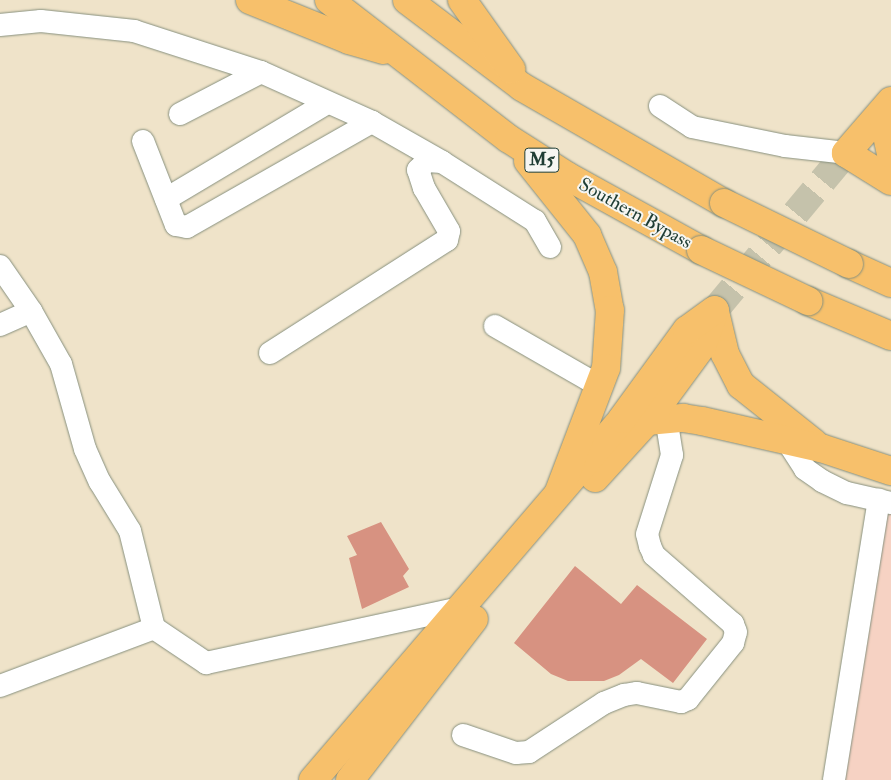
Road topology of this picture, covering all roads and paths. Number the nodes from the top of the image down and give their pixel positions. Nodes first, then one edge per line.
1 (250, 0) edge
2 (329, 0) edge
3 (407, 0) edge
4 (462, 0) edge
5 (0, 25) edge
6 (395, 53) junction
7 (261, 72) junction
8 (522, 87) junction
9 (327, 104) junction
10 (660, 106) dead end
11 (886, 106) edge
12 (180, 114) dead end
13 (372, 122) junction
14 (509, 139) junction
15 (143, 141) dead end
16 (846, 154) junction
17 (891, 154) edge
18 (442, 162) junction
19 (891, 181) edge
20 (166, 199) junction
21 (550, 247) dead end
22 (0, 266) edge
23 (891, 283) edge
24 (715, 310) junction
25 (32, 312) junction
26 (0, 325) edge
27 (494, 326) dead end
28 (891, 336) edge
29 (270, 353) dead end
30 (600, 387) junction
31 (657, 420) junction
32 (787, 441) junction
33 (821, 448) junction
34 (891, 471) edge
35 (559, 492) junction
36 (885, 502) edge
37 (460, 608) junction
38 (154, 628) junction
39 (0, 686) edge
40 (463, 735) dead end
41 (313, 780) edge
42 (350, 780) edge
43 (834, 780) edge

1 - 6 main road
2 - 6 main road, Southern Bypass / M5
3 - 8 main road
4 - 8 main road
5 - 7 street
6 - 14 main road, Southern Bypass / M5
7 - 9 street
7 - 12 street
8 - 23 main road, bridge
9 - 13 street
9 - 20 street
10 - 16 street
11 - 16 main road
11 - 17 main road
13 - 18 street
13 - 20 street
14 - 28 main road, Southern Bypass / M5, bridge
14 - 30 main road
15 - 20 street
16 - 19 main road
18 - 21 street
18 - 29 street
22 - 25 street
24 - 31 main road
24 - 33 main road
24 - 35 main road
25 - 26 street
25 - 38 street
27 - 30 street
30 - 35 main road
31 - 32 main road
31 - 40 street
31 - 42 main road
32 - 33 main road
32 - 36 street
33 - 34 main road
35 - 37 main road
36 - 43 street
37 - 38 street
37 - 41 main road
38 - 39 street

